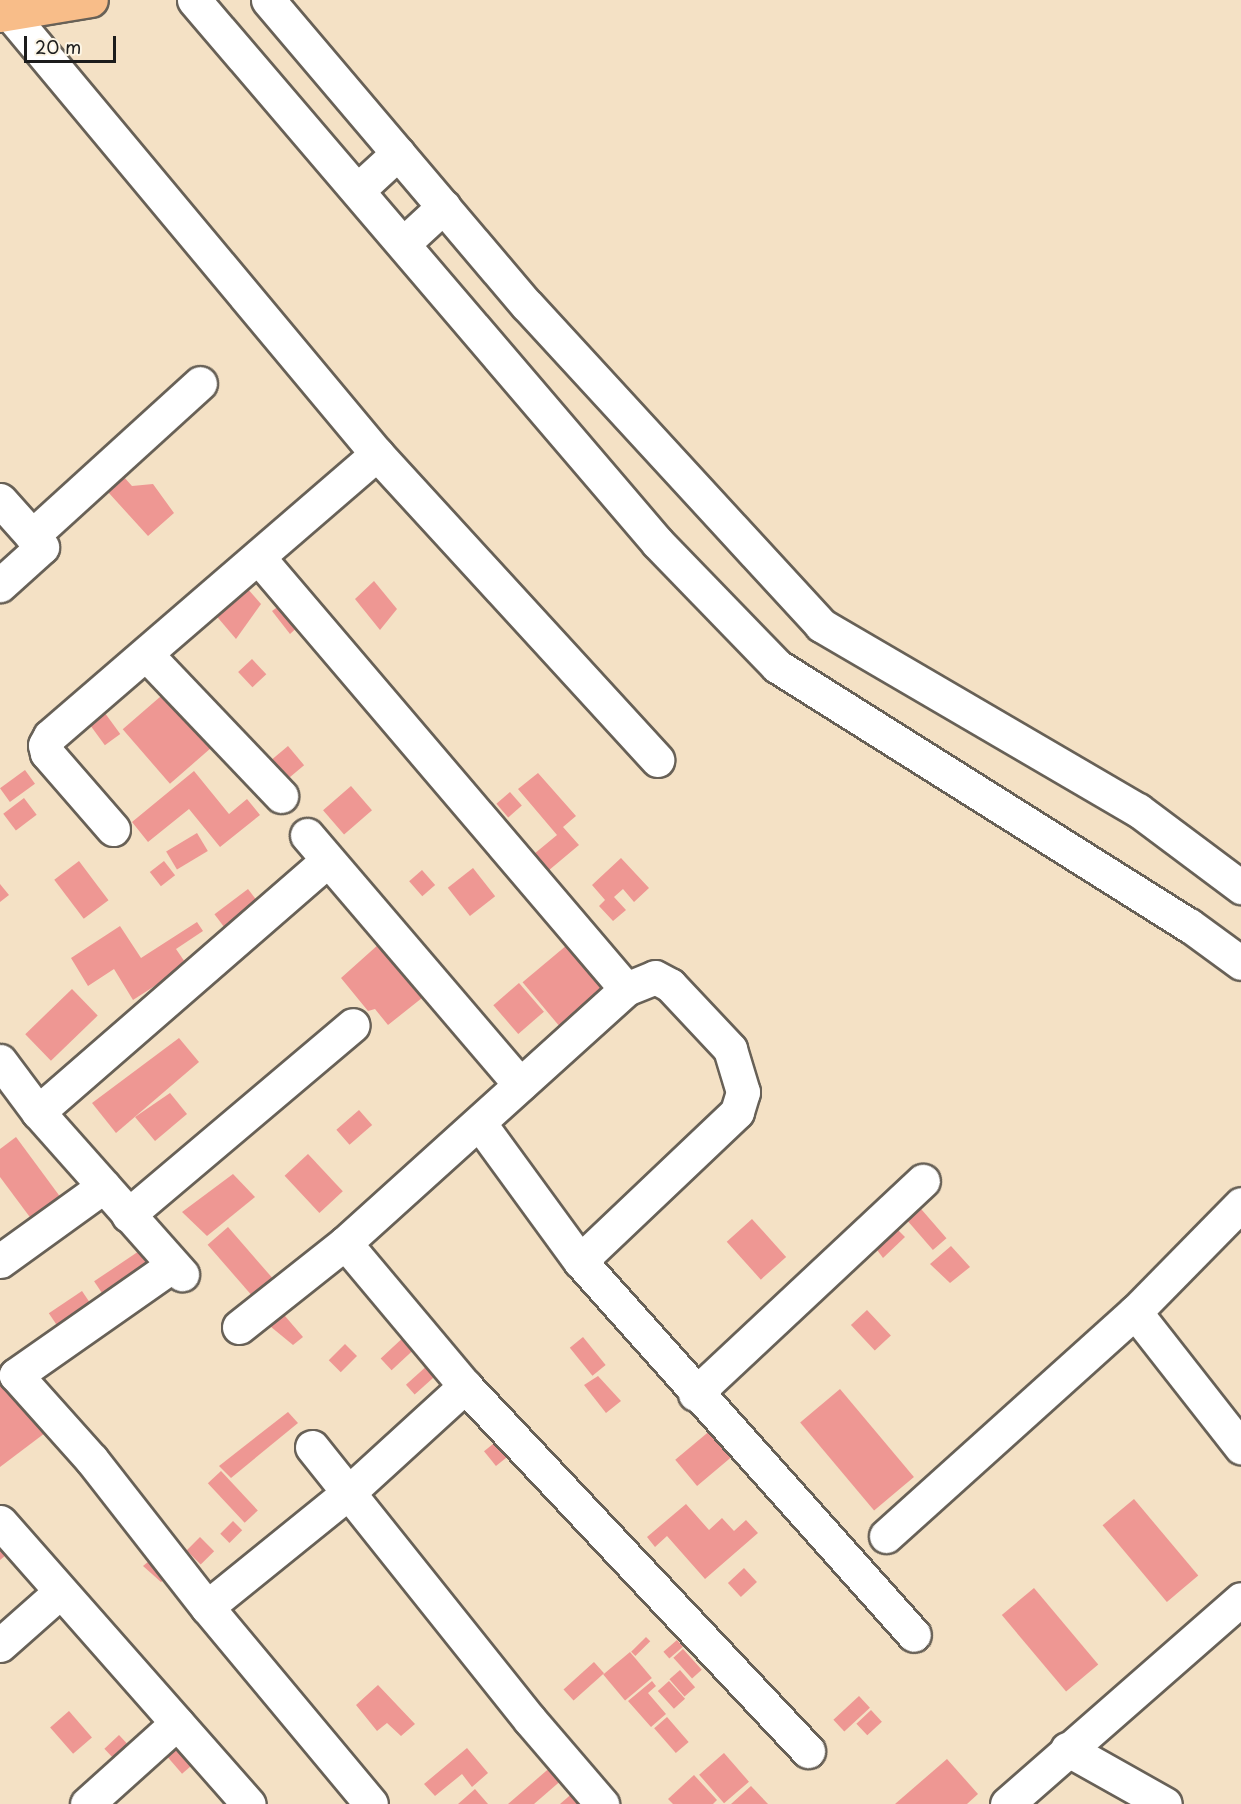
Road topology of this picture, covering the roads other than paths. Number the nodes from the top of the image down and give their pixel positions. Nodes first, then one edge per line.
1 (91, 0) edge
2 (194, 0) edge
3 (268, 0) edge
4 (5, 15) edge
5 (398, 153) junction
6 (359, 189) junction
7 (444, 206) junction
8 (404, 243) junction
9 (200, 383) dead end
10 (377, 454) junction
11 (0, 500) edge
12 (32, 536) junction
13 (258, 557) junction
14 (0, 585) edge
15 (146, 654) junction
16 (657, 760) dead end
17 (281, 796) dead end
18 (113, 829) dead end
19 (307, 835) dead end
20 (327, 861) junction
21 (1241, 887) edge
22 (1241, 963) edge
23 (626, 989) junction
24 (353, 1025) dead end
25 (0, 1061) edge
26 (520, 1084) junction
27 (38, 1112) junction
28 (480, 1124) junction
29 (923, 1181) dead end
30 (104, 1186) junction
31 (1241, 1204) edge
32 (128, 1215) junction
33 (345, 1243) junction
34 (0, 1261) edge
35 (580, 1261) junction
36 (1135, 1312) junction
37 (239, 1327) dead end
38 (465, 1386) junction
39 (695, 1394) junction
40 (312, 1447) dead end
41 (1241, 1447) edge
42 (348, 1493) junction
43 (0, 1522) edge
44 (886, 1536) dead end
45 (60, 1592) junction
46 (1241, 1599) edge
47 (207, 1607) junction
48 (914, 1635) dead end
49 (0, 1645) edge
50 (177, 1723) junction
51 (1067, 1749) junction
52 (808, 1751) dead end
53 (87, 1804) edge
54 (249, 1804) edge
55 (371, 1804) edge
56 (602, 1804) edge
57 (1007, 1804) edge
58 (1165, 1804) edge

1 - 4 main road
2 - 6 street
3 - 5 street
4 - 10 street
5 - 6 street
5 - 7 street
6 - 8 street
7 - 8 street
7 - 21 street
8 - 22 street
9 - 12 street
10 - 13 street
10 - 16 street
11 - 12 street
12 - 14 street
13 - 15 street
13 - 23 street
15 - 17 street
15 - 18 street
19 - 20 street
20 - 26 street
20 - 27 street
23 - 26 street
23 - 35 street
24 - 32 street
25 - 27 street
26 - 28 street
27 - 30 street
28 - 33 street
28 - 35 street
29 - 39 street
30 - 32 street
30 - 34 street
31 - 36 street
32 - 47 street
33 - 37 street
33 - 38 street
35 - 39 street
36 - 41 street
36 - 44 street
38 - 42 street
38 - 52 street
39 - 48 street
40 - 42 street
42 - 47 street
42 - 56 street
43 - 45 street
45 - 49 street
45 - 50 street
46 - 51 street
47 - 55 street
50 - 53 street
50 - 54 street
51 - 57 street
51 - 58 street

